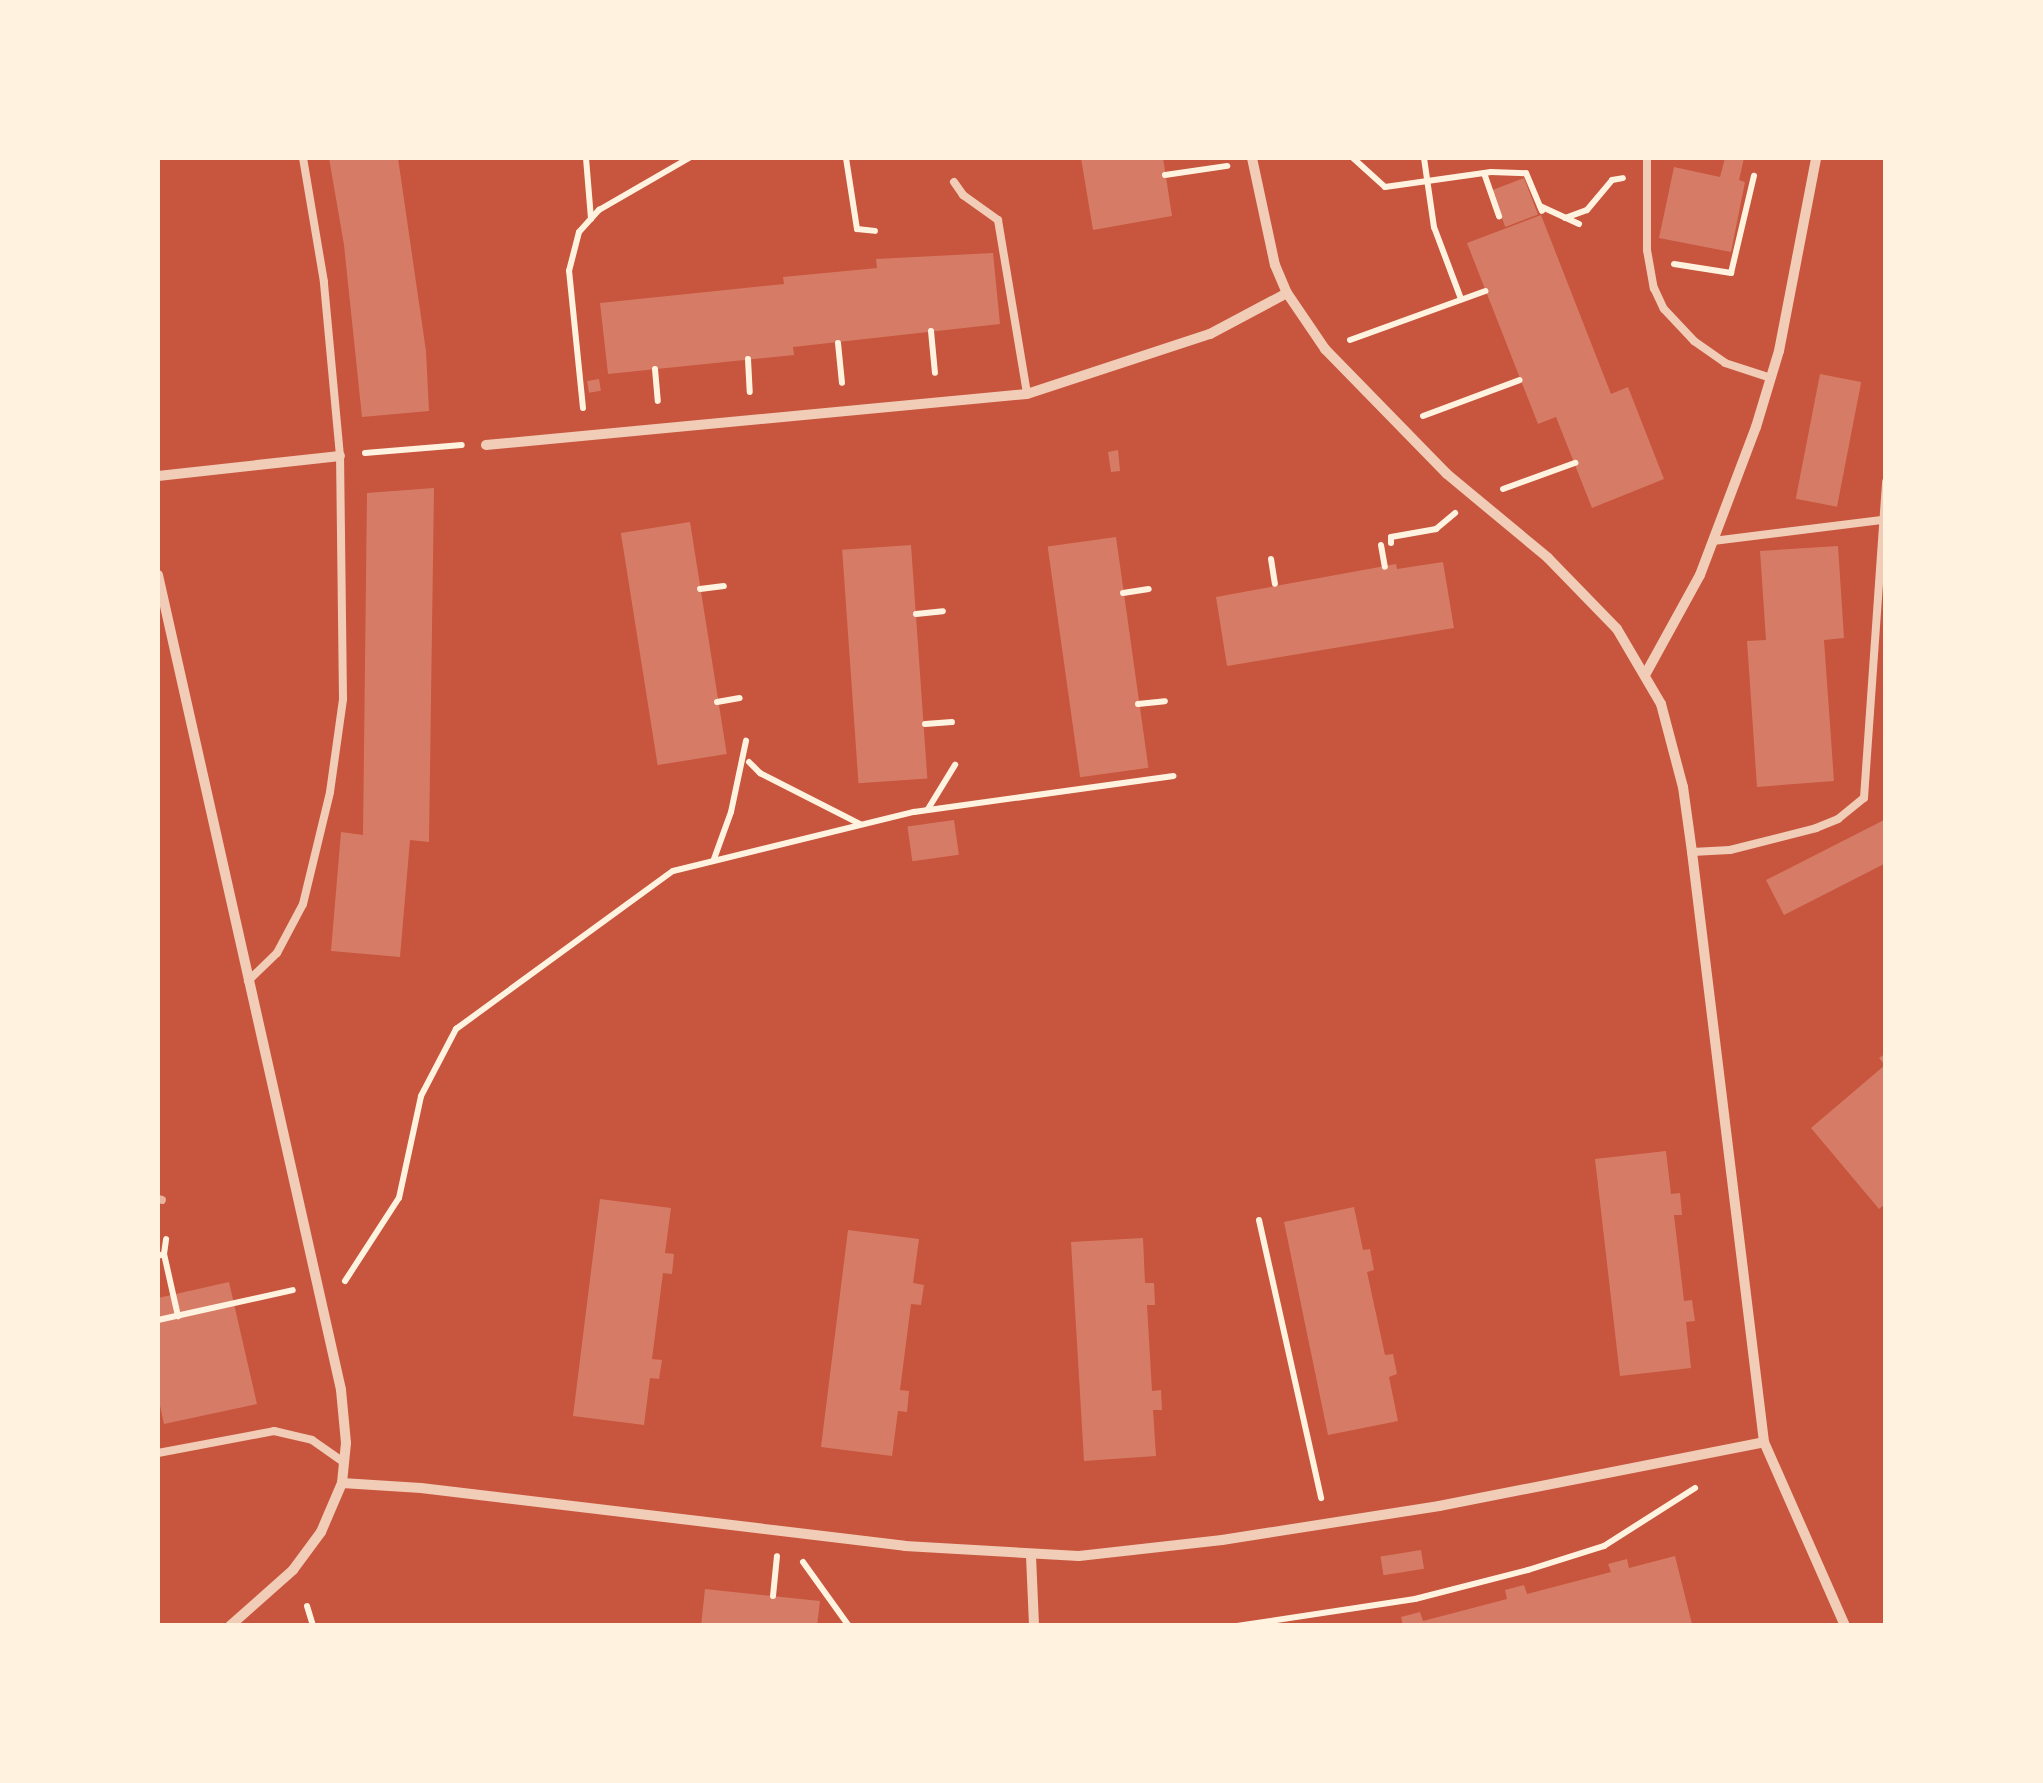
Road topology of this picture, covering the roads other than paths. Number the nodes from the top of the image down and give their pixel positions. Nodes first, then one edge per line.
1 (304, 158) edge
2 (1646, 158) edge
3 (1816, 158) edge
4 (1253, 160) edge
5 (954, 182) dead end
6 (1287, 293) junction
7 (1770, 378) junction
8 (1027, 394) junction
9 (486, 445) dead end
10 (340, 456) junction
11 (158, 476) edge
12 (1886, 482) edge
13 (1882, 520) junction
14 (1712, 541) junction
15 (158, 575) edge
16 (1644, 675) junction
17 (1692, 852) junction
18 (248, 982) junction
19 (1764, 1442) junction
20 (158, 1453) edge
21 (344, 1462) junction
22 (342, 1483) junction
23 (1031, 1556) junction
24 (230, 1626) edge
25 (1034, 1626) edge
26 (1845, 1626) edge

1 - 10 lane
2 - 7 lane
3 - 7 street
4 - 6 street
5 - 8 lane
6 - 8 street
6 - 16 street
7 - 14 street
8 - 9 street
10 - 11 street
10 - 18 lane
12 - 13 lane
13 - 14 lane
13 - 17 lane
14 - 16 street
15 - 18 street
16 - 17 street
17 - 19 street
18 - 21 street
19 - 23 street
19 - 26 street
20 - 21 lane
21 - 22 street
22 - 23 street
22 - 24 street
23 - 25 street

